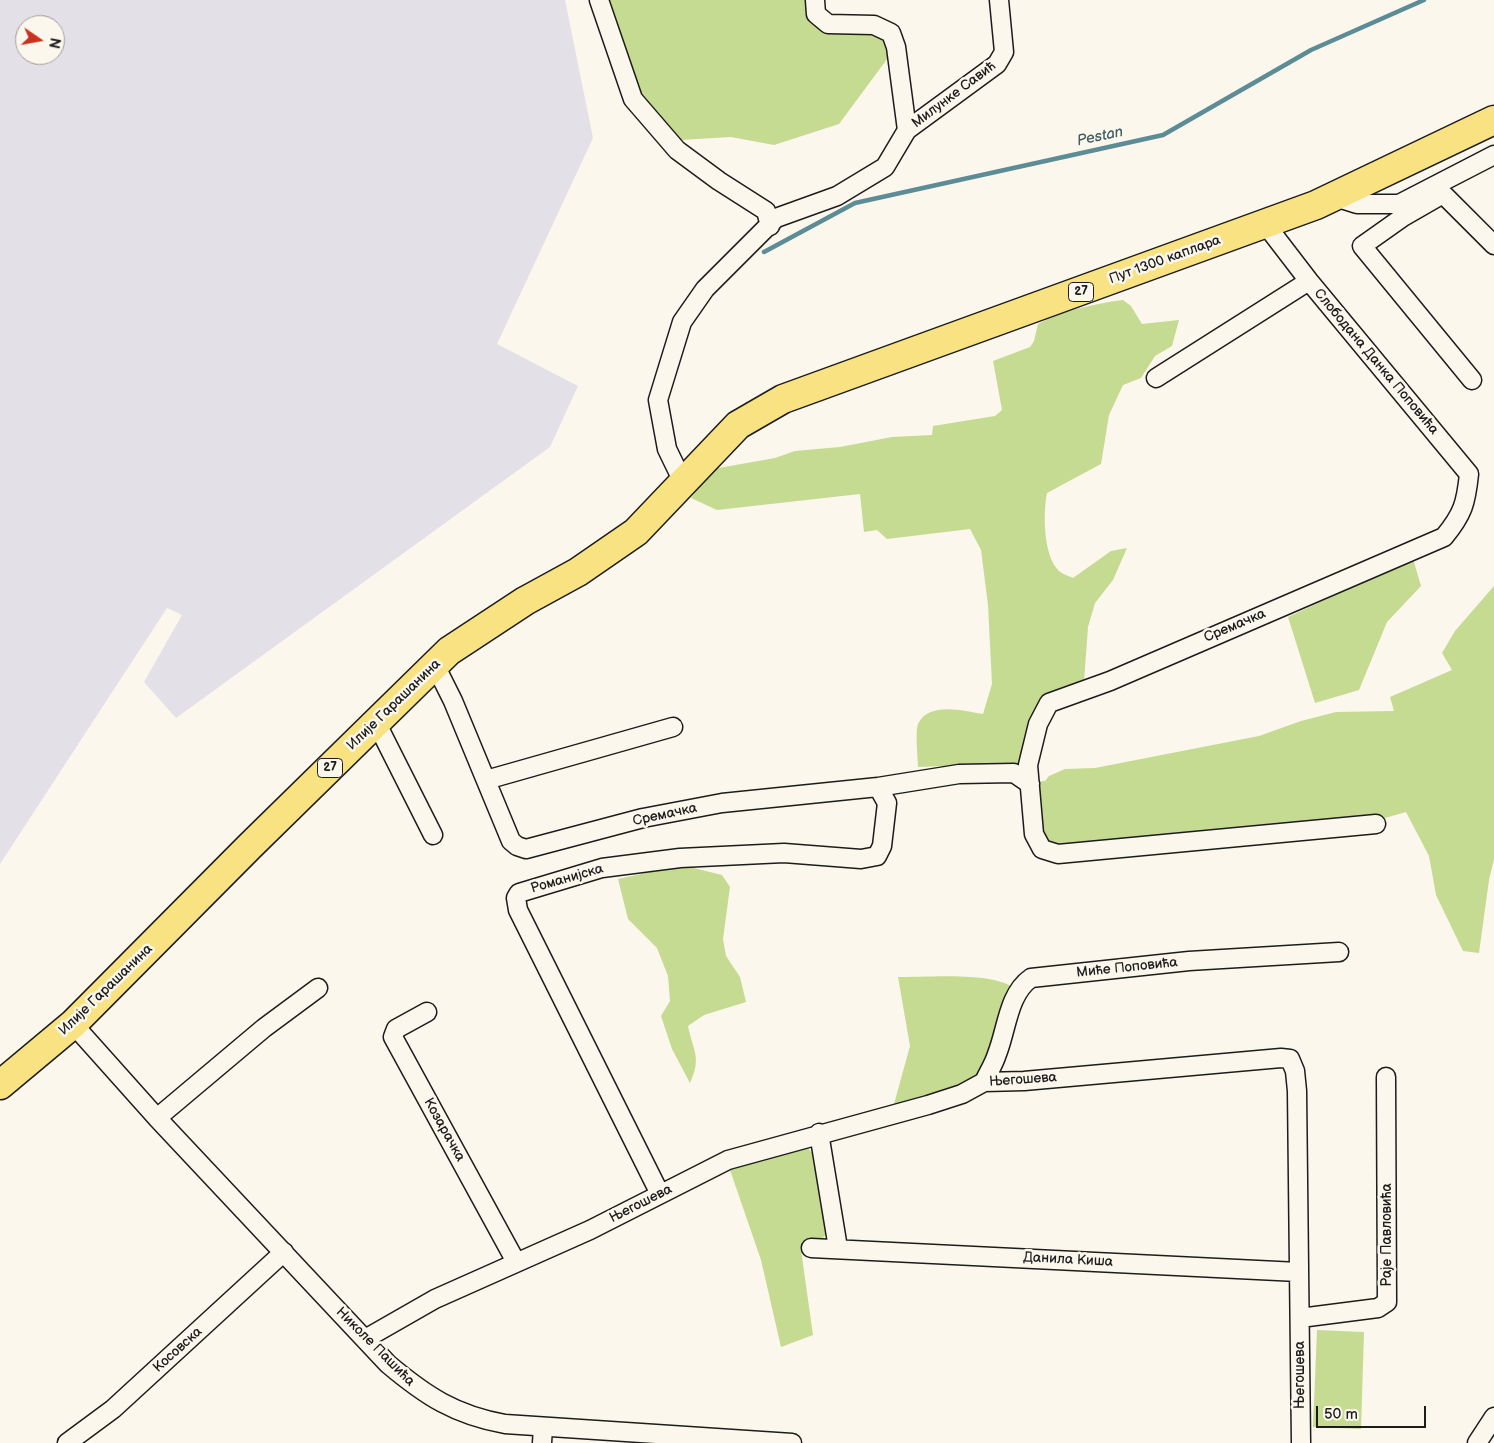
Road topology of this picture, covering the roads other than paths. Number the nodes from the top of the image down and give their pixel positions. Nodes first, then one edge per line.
1 (599, 0) edge
2 (815, 0) edge
3 (999, 0) edge
4 (1494, 120) edge
5 (907, 130) junction
6 (1494, 155) edge
7 (1336, 197) junction
8 (1401, 211) junction
9 (1266, 225) junction
10 (770, 226) junction
11 (1494, 245) edge
12 (1309, 281) junction
13 (1156, 378) dead end
14 (1472, 380) dead end
15 (682, 482) junction
16 (1466, 504) joint
17 (435, 665) junction
18 (376, 722) junction
19 (673, 727) dead end
20 (1021, 769) junction
21 (486, 780) junction
22 (878, 787) junction
23 (1376, 824) dead end
24 (433, 835) dead end
25 (1339, 952) dead end
26 (318, 988) dead end
27 (427, 1012) dead end
28 (73, 1024) junction
29 (1386, 1077) dead end
30 (984, 1082) junction
31 (0, 1085) edge
32 (157, 1118) junction
33 (819, 1133) junction
34 (660, 1194) junction
35 (811, 1248) dead end
36 (838, 1248) junction
37 (284, 1252) junction
38 (516, 1262) junction
39 (1298, 1272) junction
40 (1300, 1318) junction
41 (365, 1339) junction
42 (1494, 1417) edge
43 (542, 1435) edge
44 (759, 1442) edge
45 (67, 1443) edge
46 (792, 1443) edge
47 (1301, 1443) edge
48 (1477, 1443) edge

1 - 10 street
2 - 5 street
3 - 5 street, Милунке Савић
4 - 7 main road, Пут 1300 каплара / 27
5 - 10 street
6 - 8 street
7 - 8 street
7 - 9 main road, Пут 1300 каплара / 27
8 - 11 street
8 - 14 street
9 - 12 street, Слободана Данка Поповића
9 - 15 main road, Пут 1300 каплара / 27
10 - 15 street
12 - 13 street
12 - 16 street, Слободана Данка Поповића
15 - 17 main road, Илије Гарашанина / 27
16 - 20 street, Сремачка
17 - 18 main road, Илије Гарашанина / 27
17 - 21 street, Сремачка
18 - 24 street
18 - 28 main road, Илије Гарашанина / 27
19 - 21 street
20 - 22 street, Сремачка
20 - 23 street
21 - 22 street, Сремачка
22 - 34 street, Романијска
25 - 30 street, Миће Поповића
26 - 32 street
27 - 38 street, Козарачка
28 - 31 main road, Илије Гарашанина / 27
28 - 32 street, Николе Пашића
29 - 40 street, Раје Павловића
30 - 33 street, Његошева
30 - 39 street, Његошева
32 - 37 street, Николе Пашића
33 - 34 street, Његошева
33 - 36 street
34 - 38 street, Његошева
35 - 36 street, Данила Киша
36 - 39 street, Данила Киша
37 - 41 street, Николе Пашића
37 - 45 street, Косовска
38 - 41 street, Његошева
39 - 40 street, Његошева
40 - 47 street, Његошева
41 - 43 street, Николе Пашића
42 - 48 street
43 - 44 street, Николе Пашића
44 - 46 street, Николе Пашића

